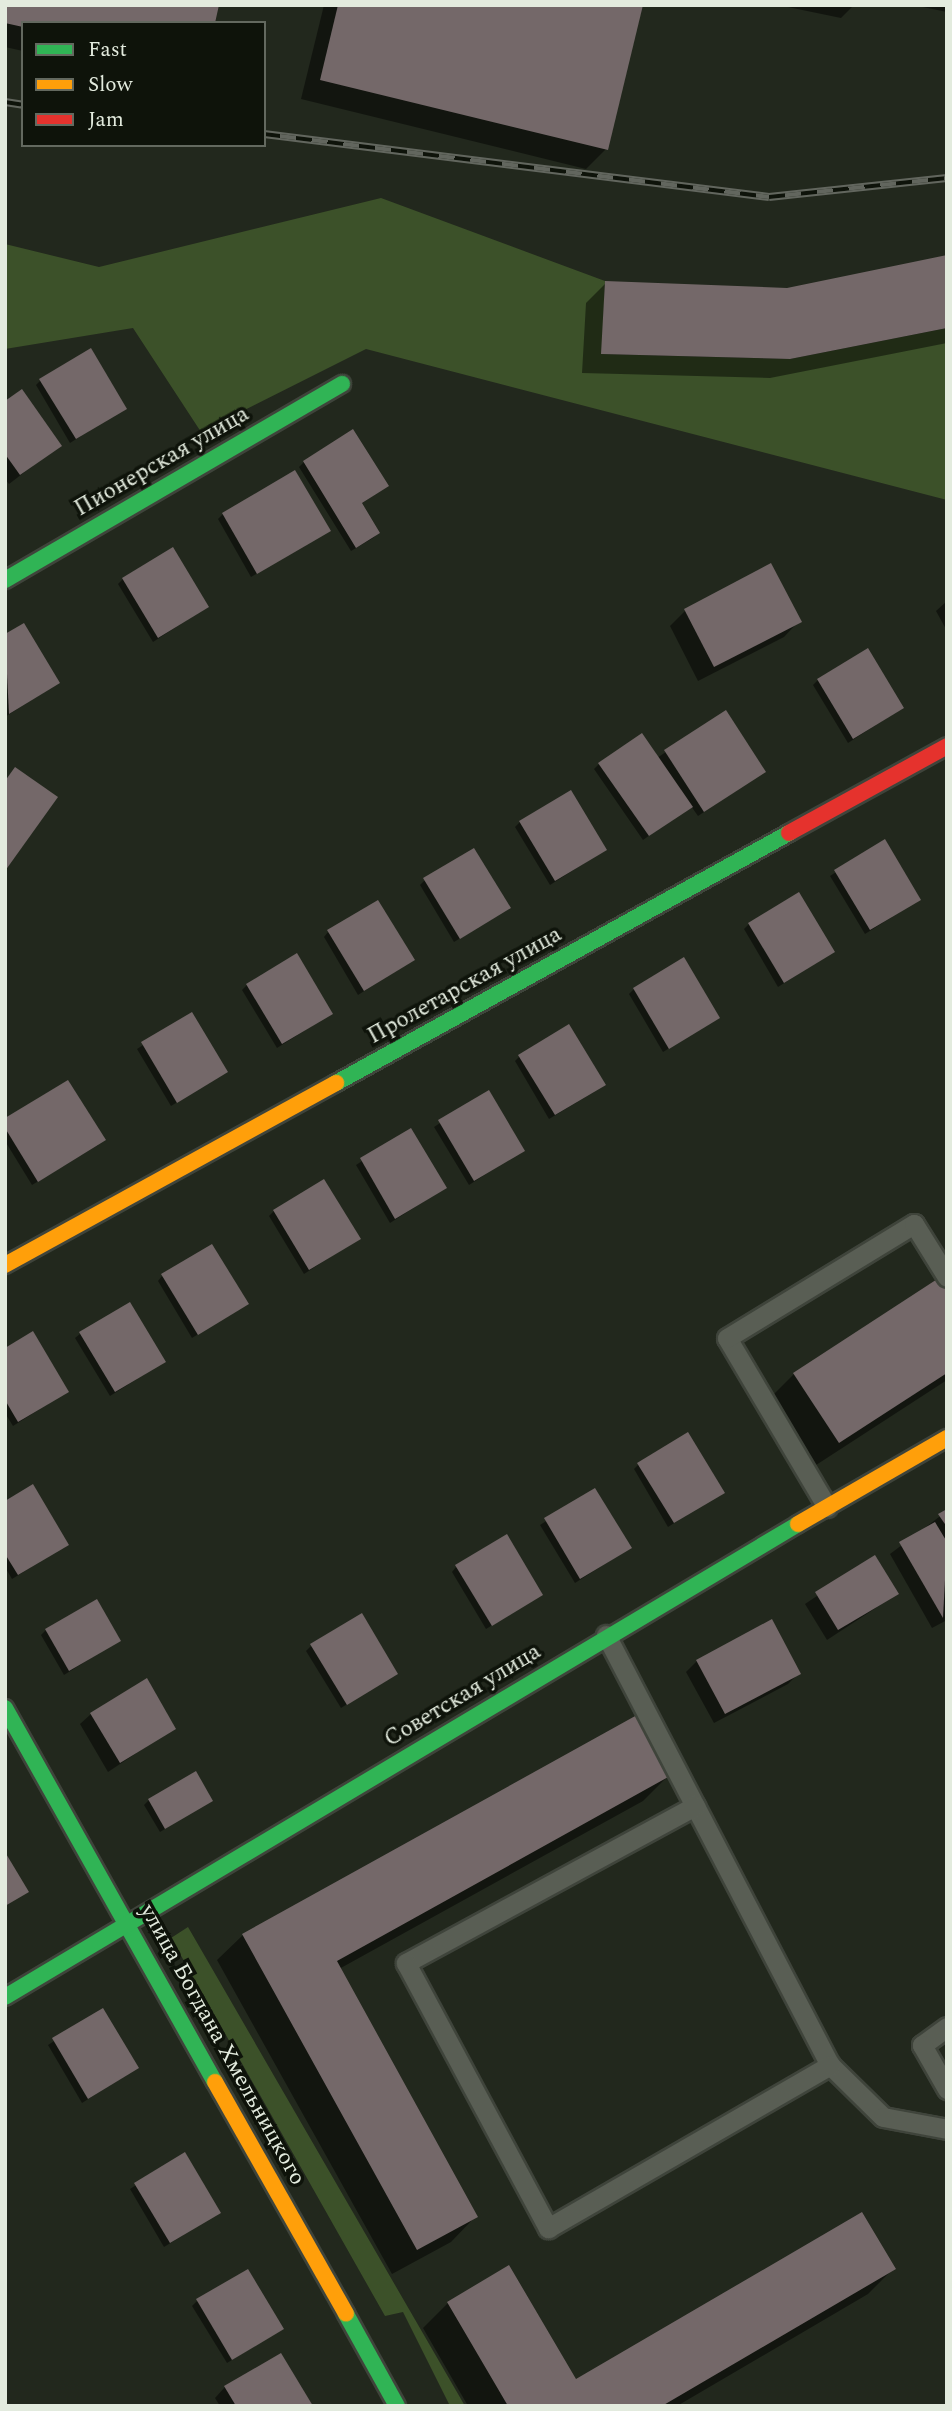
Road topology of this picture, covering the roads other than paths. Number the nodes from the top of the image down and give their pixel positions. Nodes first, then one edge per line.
1 (342, 384) dead end
2 (5, 580) edge
3 (947, 746) edge
4 (5, 1265) edge
5 (947, 1277) edge
6 (947, 1438) edge
7 (827, 1507) junction
8 (606, 1635) junction
9 (5, 1709) edge
10 (695, 1806) junction
11 (130, 1925) junction
12 (5, 1997) edge
13 (947, 2027) edge
14 (830, 2066) junction
15 (947, 2089) edge
16 (947, 2129) edge
17 (397, 2406) edge

1 - 2 street, Пионерская улица
3 - 4 street, Пролетарская улица
5 - 7 lane
6 - 7 street, Советская улица
7 - 8 street, Советская улица
8 - 10 lane
8 - 11 street, Советская улица
9 - 11 street, улица Богдана Хмельницкого
10 - 14 lane
10 - 14 lane
11 - 12 street, Советская улица
11 - 17 street, улица Богдана Хмельницкого
13 - 15 lane
14 - 16 lane

